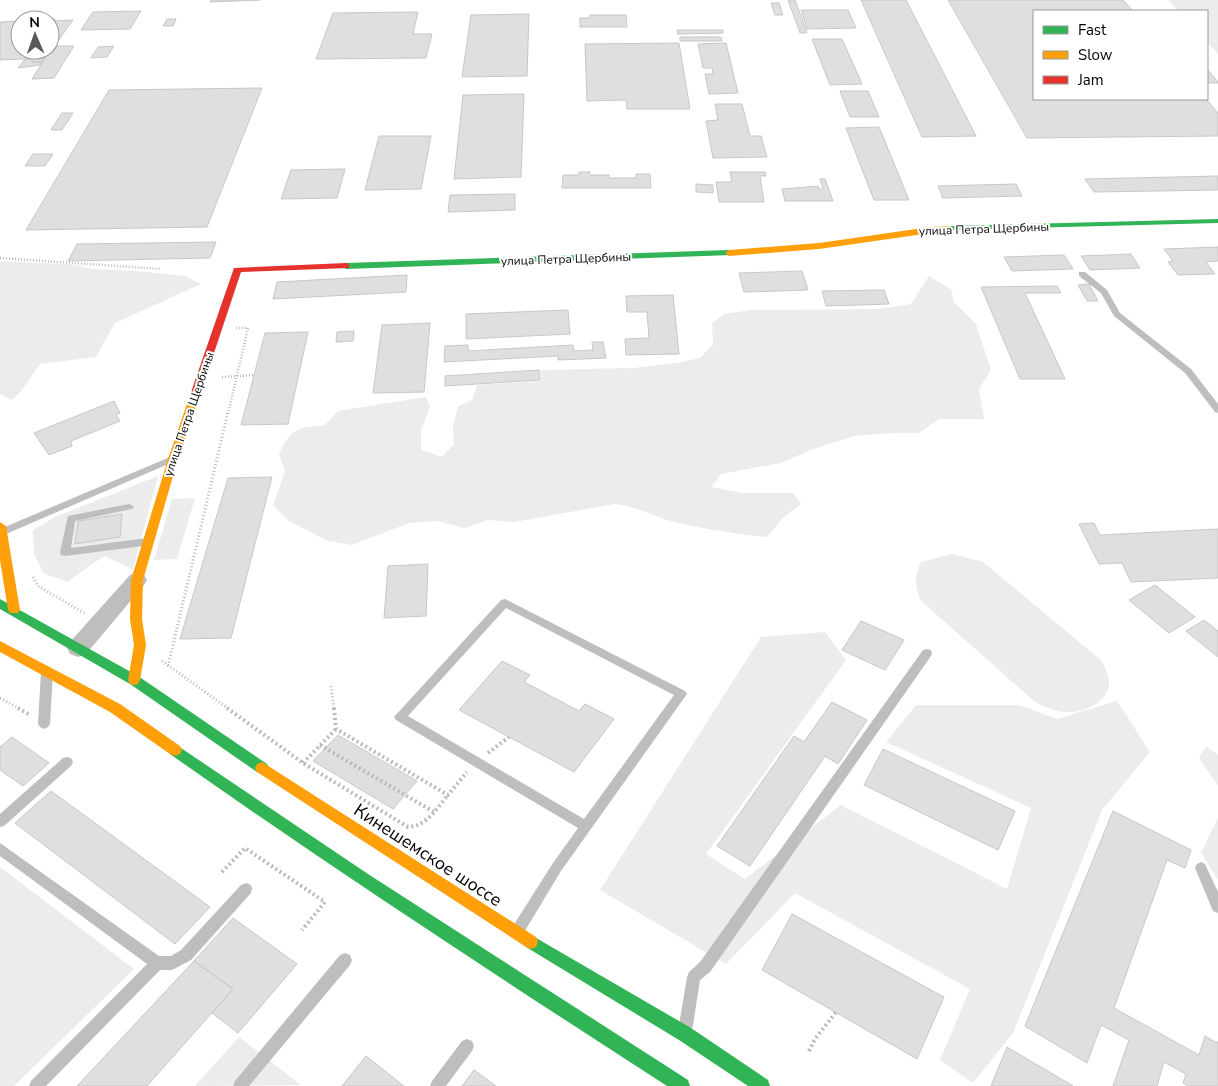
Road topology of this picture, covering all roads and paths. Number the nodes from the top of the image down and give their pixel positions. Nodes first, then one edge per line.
1 (1218, 221) edge
2 (0, 258) edge
3 (161, 269) dead end
4 (1082, 274) dead end
5 (218, 328) junction
6 (255, 375) dead end
7 (236, 376) junction
8 (201, 378) junction
9 (1218, 410) edge
10 (173, 458) junction
11 (129, 507) dead end
12 (0, 529) edge
13 (148, 542) junction
14 (30, 573) dead end
15 (137, 580) junction
16 (0, 603) edge
17 (14, 610) junction
18 (101, 623) junction
19 (140, 645) junction
20 (0, 646) edge
21 (78, 648) junction
22 (928, 653) dead end
23 (168, 666) junction
24 (47, 671) junction
25 (134, 680) junction
26 (331, 686) dead end
27 (0, 698) edge
28 (44, 724) joint
29 (336, 729) junction
30 (509, 737) dead end
31 (320, 745) junction
32 (67, 762) dead end
33 (476, 762) junction
34 (303, 763) junction
35 (448, 795) junction
36 (434, 812) junction
37 (0, 822) edge
38 (586, 826) junction
39 (0, 849) edge
40 (1201, 868) dead end
41 (222, 872) dead end
42 (246, 888) dead end
43 (1218, 907) edge
44 (302, 930) dead end
45 (516, 933) junction
46 (345, 960) dead end
47 (157, 963) junction
48 (836, 1012) dead end
49 (684, 1034) junction
50 (467, 1046) dead end
51 (809, 1051) dead end
52 (36, 1086) edge
53 (240, 1086) edge
54 (437, 1086) edge
55 (682, 1086) edge
56 (762, 1086) edge

1 - 5 street, улица Петра Щербины
2 - 3 path
4 - 9 lane
5 - 7 path
5 - 8 street, улица Петра Щербины
6 - 7 path
7 - 8 path
7 - 23 path
8 - 10 street, улица Петра Щербины
10 - 12 lane
10 - 13 street, улица Петра Щербины
11 - 13 lane
12 - 17 street
13 - 15 street, улица Петра Щербины
14 - 18 path
15 - 18 street, улица Петра Щербины
15 - 19 street, улица Петра Щербины
16 - 17 street, Кинешемское шоссе
17 - 21 street, Кинешемское шоссе
18 - 21 street, улица Петра Щербины
19 - 23 path
19 - 25 street, улица Петра Щербины
20 - 24 street
21 - 25 street, Кинешемское шоссе
22 - 49 lane
23 - 34 path
24 - 28 lane
24 - 55 street
25 - 45 street, Кинешемское шоссе
26 - 29 path
27 - 28 path
29 - 31 path
29 - 35 path
30 - 33 path
31 - 34 path
31 - 36 path
32 - 37 lane
33 - 35 path
33 - 38 lane
33 - 38 lane
34 - 36 path
35 - 36 path
38 - 45 lane
39 - 47 lane
40 - 43 lane
41 - 44 path
42 - 47 lane
45 - 49 street, Кинешемское шоссе
46 - 53 lane
47 - 52 lane
48 - 51 path
49 - 56 street, Кинешемское шоссе
50 - 54 lane

